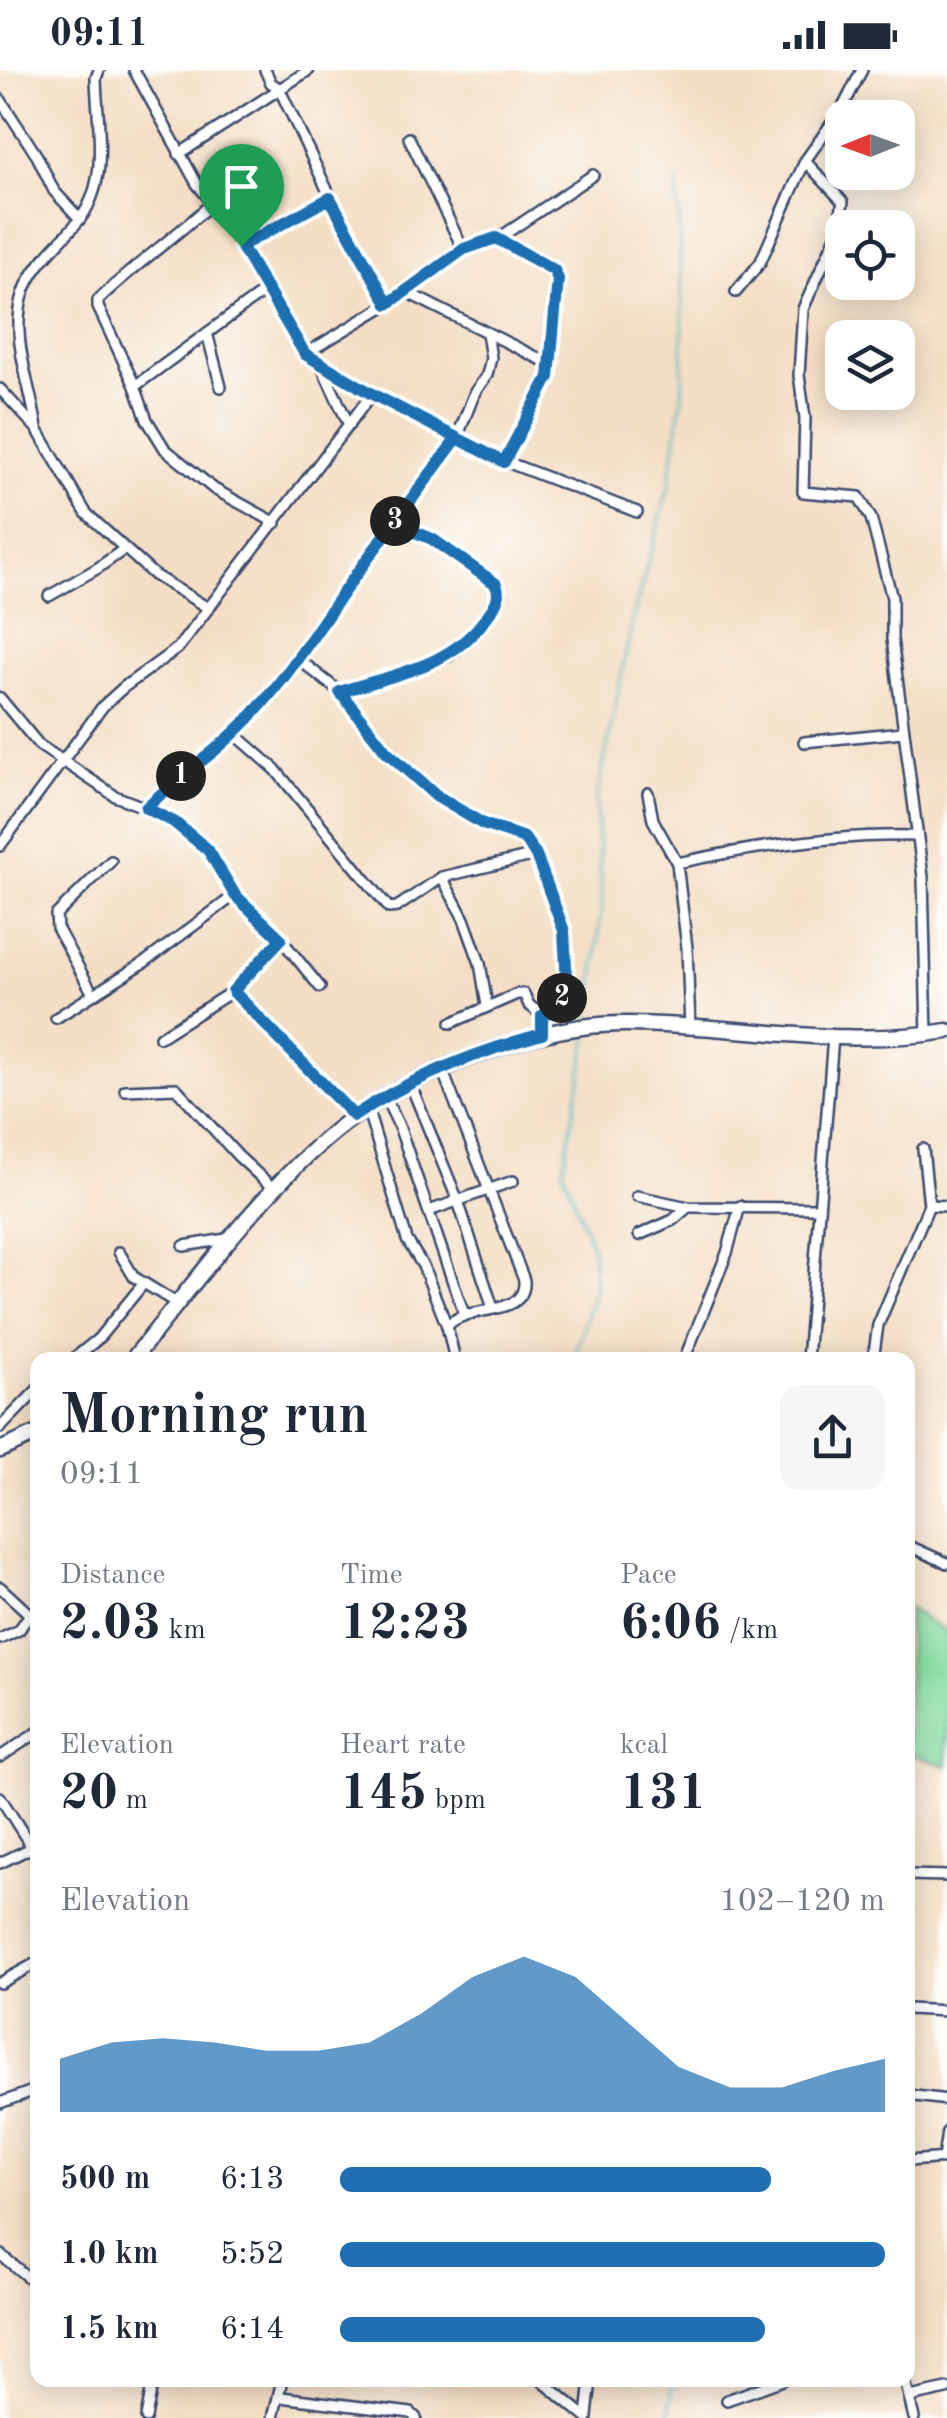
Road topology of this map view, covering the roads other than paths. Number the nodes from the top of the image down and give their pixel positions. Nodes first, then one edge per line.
1 (99, 70) edge
2 (134, 70) edge
3 (265, 70) edge
4 (309, 70) edge
5 (862, 70) edge
6 (279, 88) junction
7 (0, 98) edge
8 (409, 138) dead end
9 (179, 154) junction
10 (805, 161) junction
11 (593, 175) dead end
12 (330, 198) junction
13 (212, 202) junction
14 (80, 219) junction
15 (499, 238) junction
16 (241, 246) junction
17 (464, 249) junction
18 (266, 290) junction
19 (406, 292) junction
20 (736, 292) dead end
21 (388, 304) junction
22 (207, 333) junction
23 (487, 333) junction
24 (305, 354) junction
25 (320, 363) junction
26 (550, 364) junction
27 (135, 386) junction
28 (221, 387) dead end
29 (0, 390) edge
30 (372, 394) junction
31 (349, 426) junction
32 (38, 428) junction
33 (457, 438) junction
34 (504, 462) junction
35 (637, 512) dead end
36 (394, 523) junction
37 (276, 524) junction
38 (123, 550) junction
39 (49, 596) dead end
40 (208, 608) junction
41 (298, 658) junction
42 (340, 692) junction
43 (0, 698) edge
44 (903, 732) junction
45 (234, 734) junction
46 (804, 742) dead end
47 (63, 760) junction
48 (648, 793) dead end
49 (146, 808) junction
50 (917, 836) junction
51 (0, 846) edge
52 (536, 855) junction
53 (111, 861) dead end
54 (678, 863) junction
55 (442, 877) junction
56 (235, 895) junction
57 (281, 939) junction
58 (320, 988) dead end
59 (233, 991) junction
60 (93, 994) junction
61 (487, 1006) junction
62 (542, 1016) junction
63 (56, 1018) dead end
64 (451, 1023) dead end
65 (690, 1027) junction
66 (947, 1031) edge
67 (542, 1034) junction
68 (927, 1034) junction
69 (160, 1037) dead end
70 (833, 1038) junction
71 (442, 1069) junction
72 (410, 1083) junction
73 (125, 1090) dead end
74 (384, 1097) junction
75 (361, 1112) junction
76 (922, 1149) dead end
77 (514, 1181) dead end
78 (487, 1189) junction
79 (275, 1190) junction
80 (637, 1196) dead end
81 (458, 1200) junction
82 (740, 1206) junction
83 (930, 1206) junction
84 (947, 1206) edge
85 (688, 1208) junction
86 (818, 1208) junction
87 (428, 1211) junction
88 (639, 1235) dead end
89 (234, 1238) junction
90 (184, 1246) dead end
91 (119, 1252) dead end
92 (144, 1283) junction
93 (178, 1304) junction
94 (492, 1308) junction
95 (464, 1314) junction
96 (447, 1326) junction
97 (81, 1352) edge
98 (139, 1352) edge
99 (450, 1352) edge
100 (687, 1352) edge
101 (808, 1352) edge
102 (874, 1352) edge
103 (30, 1397) edge
104 (0, 1428) edge
105 (30, 1437) edge
106 (0, 1450) edge
107 (915, 1549) edge
108 (947, 1563) edge
109 (0, 1587) edge
110 (30, 1616) edge
111 (30, 1622) edge
112 (0, 1639) edge
113 (30, 1737) edge
114 (0, 1757) edge
115 (0, 1797) edge
116 (30, 1846) edge
117 (30, 1854) edge
118 (0, 1863) edge
119 (915, 1876) edge
120 (947, 1876) edge
121 (30, 1966) edge
122 (0, 1983) edge
123 (915, 2009) edge
124 (947, 2011) edge
125 (30, 2092) edge
126 (915, 2096) edge
127 (947, 2100) edge
128 (0, 2102) edge
129 (947, 2132) edge
130 (945, 2158) edge
131 (915, 2160) edge
132 (0, 2254) edge
133 (30, 2279) edge
134 (152, 2387) edge
135 (282, 2387) edge
136 (550, 2387) edge
137 (591, 2387) edge
138 (761, 2387) edge
139 (906, 2387) edge
140 (947, 2389) edge
141 (281, 2396) junction
142 (910, 2397) junction
143 (727, 2400) dead end
144 (587, 2417) edge
145 (146, 2418) edge
146 (274, 2418) edge
147 (416, 2418) edge
148 (914, 2418) edge

1 - 14 street
2 - 9 street
3 - 6 street
4 - 6 street
5 - 10 street
6 - 9 street
6 - 12 street
7 - 14 street
8 - 17 street
9 - 13 street
10 - 20 street
10 - 44 street
11 - 15 street
12 - 16 street
12 - 21 street
13 - 16 street
13 - 27 street
14 - 32 street
15 - 17 street
15 - 26 street
16 - 18 street
17 - 19 street
18 - 22 street
18 - 24 street
19 - 21 street
19 - 23 street
21 - 24 street
22 - 27 street
22 - 28 street
23 - 26 street
23 - 33 street
24 - 25 street
25 - 30 street
25 - 31 street
26 - 34 street
27 - 37 street
29 - 32 street
30 - 31 street
30 - 33 street
31 - 37 street
32 - 38 street
33 - 34 street
33 - 36 street
34 - 35 street
36 - 41 street
36 - 42 street
37 - 40 street
38 - 39 street
38 - 40 street
40 - 47 street
41 - 42 street
41 - 45 street
42 - 52 street
43 - 47 street
44 - 46 street
44 - 50 street
45 - 49 street
45 - 55 street
47 - 49 street
47 - 51 street
48 - 54 street
49 - 56 street
50 - 54 street
50 - 68 street
52 - 55 street
52 - 62 street
53 - 60 street
54 - 65 street
55 - 61 street
56 - 57 street
56 - 60 street
57 - 58 street
57 - 59 street
59 - 69 street
59 - 75 street
60 - 63 street
61 - 62 street
61 - 64 street
62 - 67 street
65 - 67 main road
65 - 70 main road
66 - 68 main road
67 - 71 main road
68 - 70 main road
70 - 86 street
71 - 72 main road
71 - 78 street
72 - 74 main road
72 - 81 street
73 - 79 street
74 - 75 main road
74 - 87 street
75 - 79 main road
75 - 96 street
76 - 83 street
77 - 78 street
78 - 81 street
78 - 94 street
79 - 89 main road
80 - 85 street
81 - 87 street
81 - 94 street
82 - 85 street
82 - 86 street
82 - 100 street
83 - 84 street
83 - 102 street
85 - 88 street
86 - 101 street
87 - 95 street
89 - 90 street
89 - 93 main road
91 - 92 street
92 - 93 street
92 - 97 street
93 - 98 main road
94 - 95 street
95 - 96 street
96 - 99 street
103 - 104 street
105 - 106 main road
107 - 108 street
109 - 110 street
111 - 112 street
113 - 114 street
115 - 116 street
117 - 118 street
119 - 120 street
121 - 122 street
123 - 124 street
125 - 128 street
126 - 127 street
129 - 130 street
130 - 131 street
132 - 133 street
134 - 145 street
135 - 141 street
136 - 144 street
137 - 144 street
138 - 143 street
139 - 142 street
140 - 142 street
141 - 146 street
141 - 147 street
142 - 148 street

